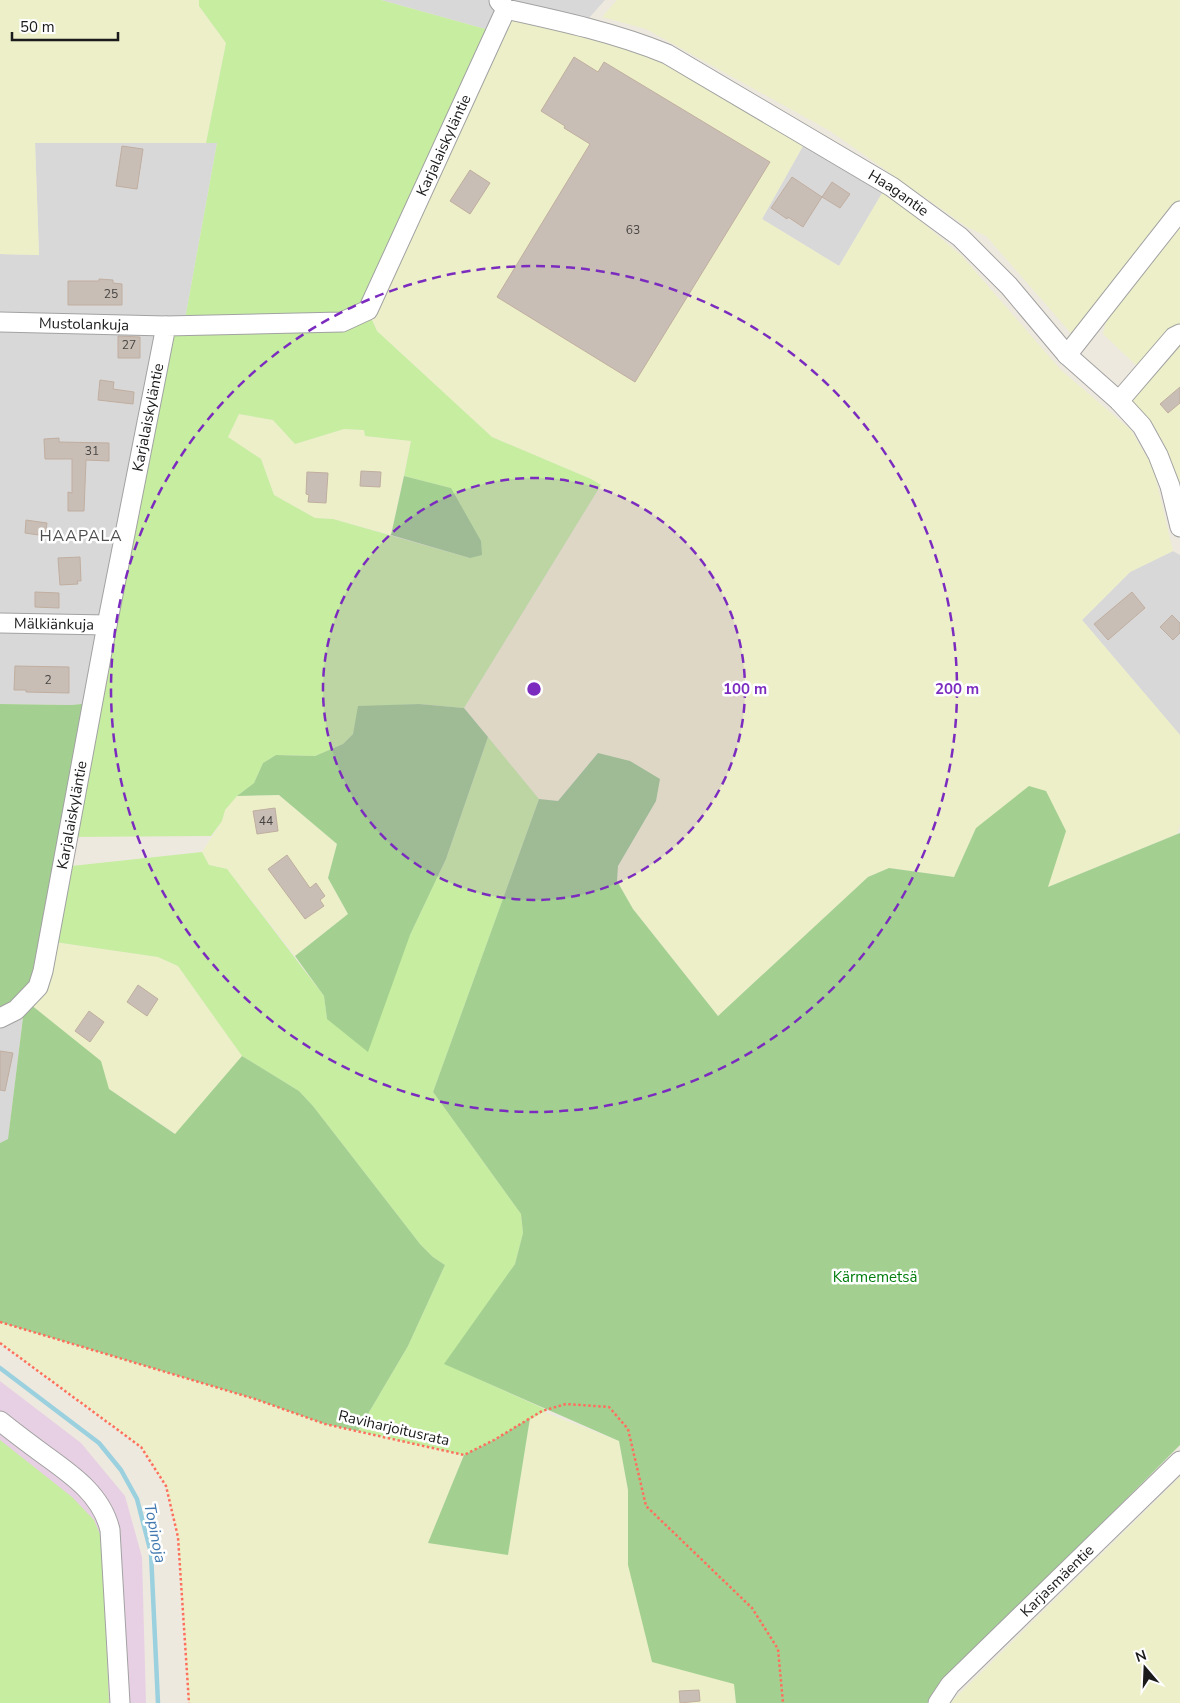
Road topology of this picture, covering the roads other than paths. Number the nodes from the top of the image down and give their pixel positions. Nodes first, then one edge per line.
1 (502, 5) edge
2 (1180, 211) edge
3 (0, 322) edge
4 (166, 326) junction
5 (1180, 334) edge
6 (1067, 355) junction
7 (1119, 401) junction
8 (1180, 528) edge
9 (0, 623) edge
10 (107, 625) junction
11 (0, 1018) edge
12 (0, 1421) edge
13 (1180, 1461) edge
14 (120, 1703) edge
15 (938, 1703) edge

1 - 4 street, Karjalaiskyläntie
1 - 6 street, Haagantie
2 - 6 street
3 - 4 street, Mustolankuja
4 - 10 street, Karjalaiskyläntie
5 - 7 street
6 - 7 street, Haagantie
7 - 8 street, Haagantie
9 - 10 street, Mälkiänkuja
10 - 11 street, Karjalaiskyläntie
12 - 14 street
13 - 15 street, Karjasmäentie

